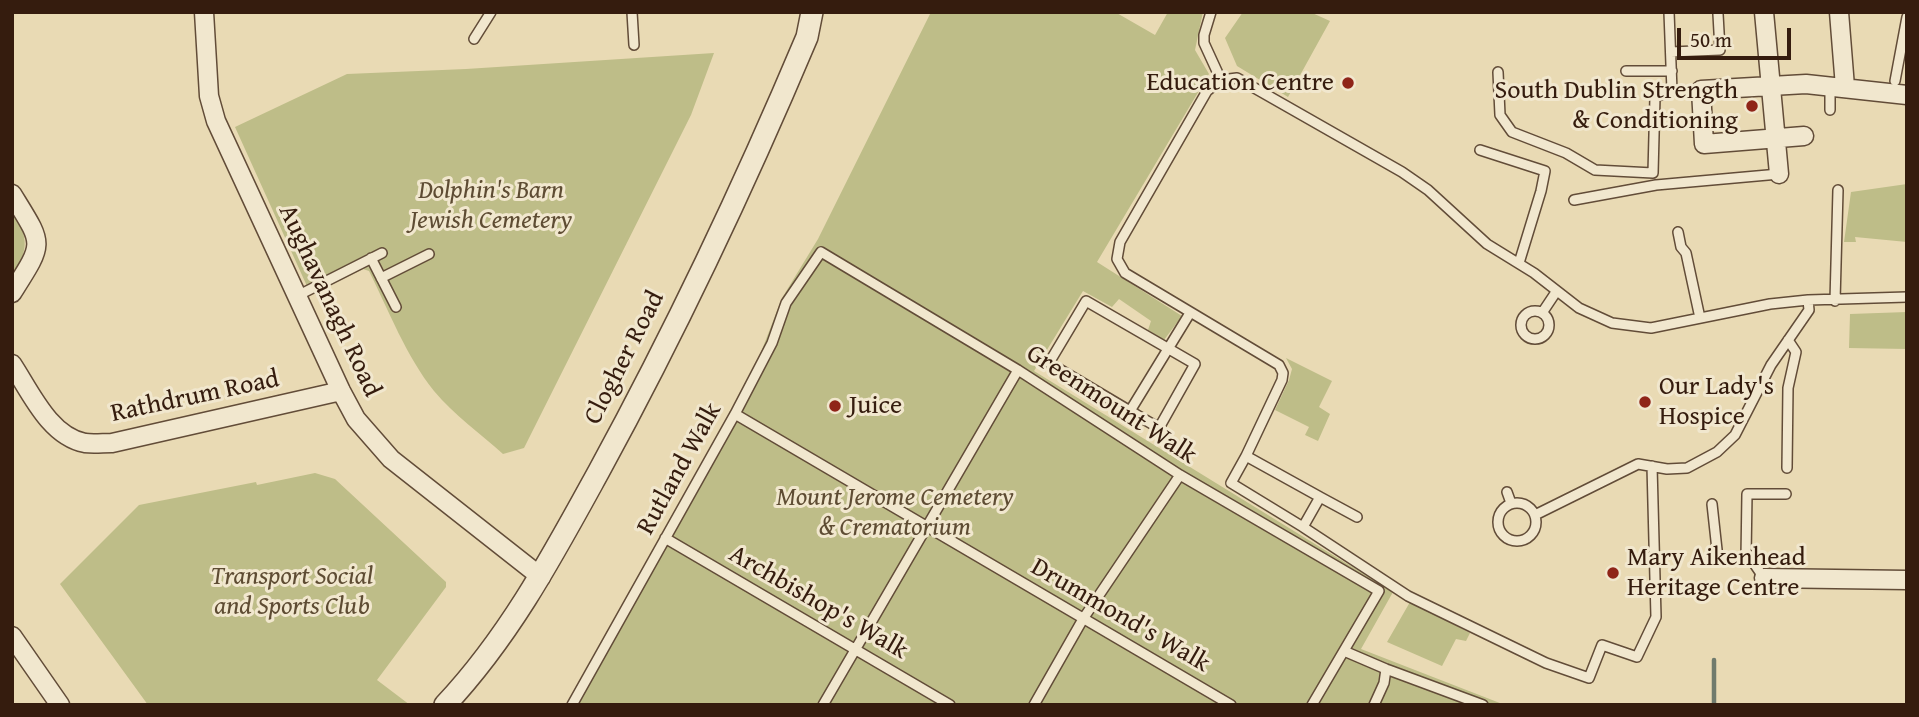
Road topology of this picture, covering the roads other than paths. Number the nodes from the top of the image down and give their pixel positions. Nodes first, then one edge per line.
1 (204, 12) edge
2 (491, 12) edge
3 (632, 12) edge
4 (812, 12) edge
5 (1211, 12) edge
6 (1669, 12) edge
7 (1764, 12) edge
8 (1839, 12) edge
9 (1718, 14) dead end
10 (1907, 17) edge
11 (474, 39) dead end
12 (634, 45) dead end
13 (1671, 52) junction
14 (1626, 71) dead end
15 (1672, 71) junction
16 (1498, 72) dead end
17 (1220, 80) junction
18 (1771, 85) junction
19 (1838, 86) junction
20 (1901, 88) edge
21 (1701, 90) junction
22 (1672, 91) junction
23 (1830, 110) dead end
24 (1804, 136) dead end
25 (1776, 139) junction
26 (1480, 150) dead end
27 (1779, 174) joint
28 (1838, 190) dead end
29 (12, 194) edge
30 (1574, 200) dead end
31 (1678, 232) dead end
32 (821, 252) joint
33 (382, 253) dead end
34 (429, 254) dead end
35 (371, 258) junction
36 (1519, 264) junction
37 (381, 278) junction
38 (1556, 292) junction
39 (12, 293) edge
40 (297, 296) junction
41 (1907, 298) edge
42 (1808, 300) junction
43 (1835, 301) junction
44 (396, 307) dead end
45 (1190, 313) junction
46 (1542, 313) dead end
47 (1700, 318) junction
48 (1788, 340) junction
49 (1168, 349) junction
50 (12, 364) edge
51 (1018, 370) junction
52 (341, 391) junction
53 (1130, 411) junction
54 (735, 415) junction
55 (1246, 456) junction
56 (1652, 466) junction
57 (1787, 468) dead end
58 (1180, 475) junction
59 (1507, 492) dead end
60 (1786, 494) dead end
61 (1320, 497) junction
62 (1511, 503) junction
63 (1712, 504) dead end
64 (1535, 515) junction
65 (1357, 517) dead end
66 (927, 527) junction
67 (1303, 527) junction
68 (666, 538) junction
69 (1746, 557) junction
70 (541, 577) junction
71 (1764, 578) joint
72 (1907, 580) edge
73 (1083, 619) junction
74 (12, 636) edge
75 (855, 649) junction
76 (1344, 651) junction
77 (1386, 669) junction
78 (60, 705) edge
79 (445, 705) edge
80 (572, 705) edge
81 (823, 705) edge
82 (950, 705) edge
83 (1034, 705) edge
84 (1231, 705) edge
85 (1312, 705) edge
86 (1374, 705) edge
87 (1483, 705) edge

1 - 40 street, Aughavanagh Road
2 - 11 lane
3 - 12 lane
4 - 70 street, Clogher Road
5 - 17 lane
6 - 13 lane
7 - 18 street
8 - 19 street
9 - 13 lane
10 - 20 lane
13 - 15 lane
14 - 15 lane
15 - 22 lane
16 - 22 lane
17 - 36 lane
17 - 45 lane
18 - 19 street
18 - 21 street
18 - 25 street
19 - 20 street
19 - 23 lane
21 - 22 lane
21 - 25 street
24 - 25 street
25 - 27 street
26 - 36 lane
27 - 30 lane
28 - 43 lane
29 - 39 street
31 - 47 lane
32 - 51 lane, Greenmount Walk
32 - 54 lane, Rutland Walk
33 - 35 lane
34 - 37 lane
35 - 37 lane
35 - 40 lane
36 - 38 lane
37 - 44 lane
38 - 46 lane
38 - 47 lane
40 - 52 street, Aughavanagh Road
41 - 43 lane
42 - 43 lane
42 - 47 lane
42 - 48 lane
45 - 49 lane
45 - 55 lane
48 - 56 lane
48 - 57 lane
49 - 53 lane
49 - 53 lane
49 - 53 lane
50 - 52 street, Rathdrum Road
51 - 58 lane, Greenmount Walk
51 - 66 lane
52 - 70 street, Aughavanagh Road
54 - 66 lane, Drummond's Walk
54 - 68 lane, Rutland Walk
55 - 61 lane
55 - 67 lane
56 - 64 lane
56 - 67 lane
58 - 73 lane
58 - 76 lane, Greenmount Walk
59 - 62 lane
60 - 69 lane
61 - 65 lane
61 - 67 lane
62 - 64 lane
62 - 64 lane
63 - 69 lane
66 - 73 lane, Drummond's Walk
66 - 75 lane
68 - 75 lane, Archbishop's Walk
68 - 80 lane, Rutland Walk
69 - 71 lane
70 - 79 street, Clogher Road
71 - 72 street
73 - 83 lane
73 - 84 lane, Drummond's Walk
74 - 78 street
75 - 81 lane
75 - 82 lane, Archbishop's Walk
76 - 77 lane
76 - 85 lane
77 - 86 lane
77 - 87 lane

